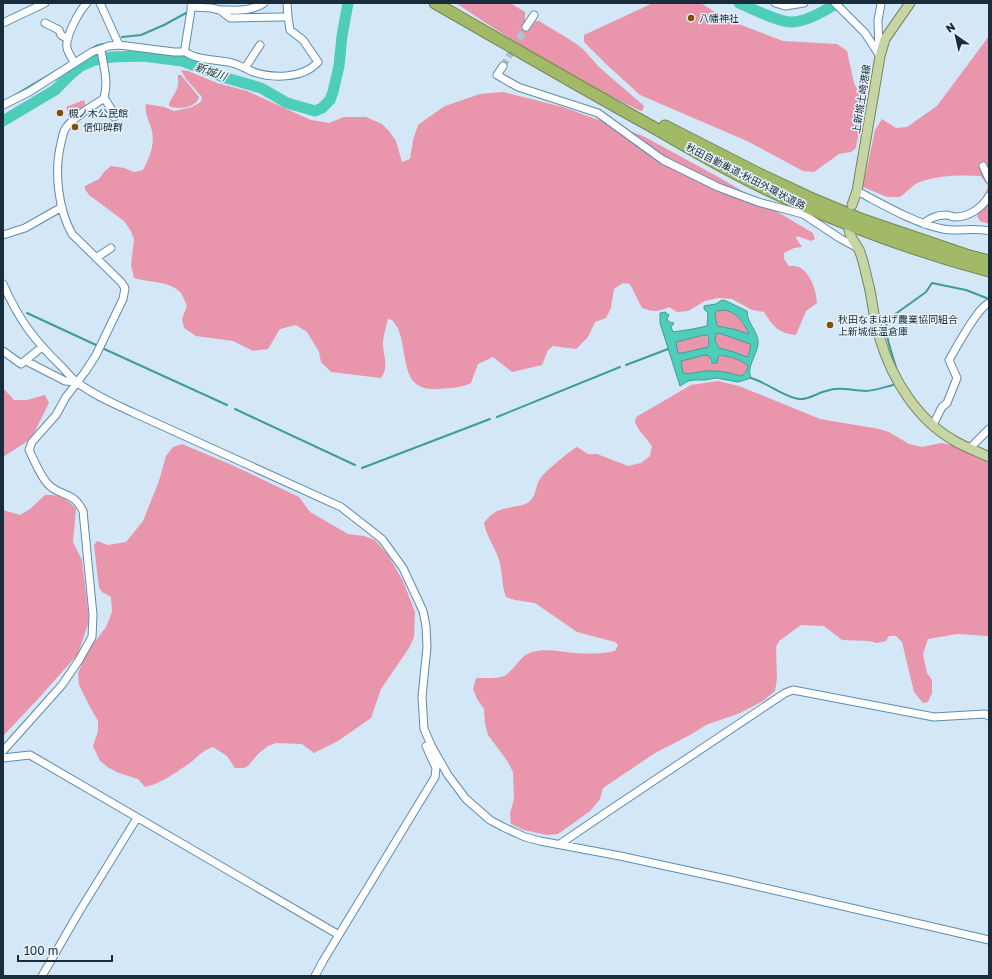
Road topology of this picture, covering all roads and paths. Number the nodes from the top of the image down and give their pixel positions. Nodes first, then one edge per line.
1 (46, 3) edge
2 (87, 3) edge
3 (100, 3) edge
4 (264, 3) edge
5 (287, 3) edge
6 (435, 3) edge
7 (775, 3) edge
8 (799, 3) edge
9 (835, 3) edge
10 (910, 3) edge
11 (881, 4) dead end
12 (192, 5) edge
13 (220, 10) junction
14 (534, 15) dead end
15 (288, 17) junction
16 (3, 23) edge
17 (45, 23) dead end
18 (526, 28) tunnel mouth
19 (68, 39) junction
20 (119, 45) junction
21 (260, 45) dead end
22 (102, 51) junction
23 (184, 51) junction
24 (880, 56) junction
25 (74, 62) junction
26 (503, 66) tunnel mouth
27 (245, 68) junction
28 (580, 85) junction
29 (104, 98) junction
30 (3, 105) edge
31 (114, 117) dead end
32 (983, 166) dead end
33 (989, 179) edge
34 (856, 191) junction
35 (989, 196) edge
36 (852, 205) dead end
37 (62, 207) junction
38 (924, 224) junction
39 (849, 230) dead end
40 (989, 231) edge
41 (3, 235) edge
42 (111, 248) dead end
43 (858, 248) junction
44 (96, 258) junction
45 (989, 261) edge
46 (989, 271) edge
47 (3, 284) edge
48 (989, 303) edge
49 (42, 347) junction
50 (3, 350) edge
51 (26, 361) junction
52 (77, 382) junction
53 (933, 425) junction
54 (989, 429) edge
55 (970, 448) junction
56 (989, 457) edge
57 (989, 716) edge
58 (424, 729) junction
59 (3, 751) edge
60 (3, 758) edge
61 (138, 818) junction
62 (560, 844) junction
63 (339, 935) junction
64 (989, 940) edge
65 (42, 976) edge
66 (315, 976) edge

1 - 16 street
2 - 19 street
3 - 20 street
4 - 13 street
5 - 15 street
6 - 28 highway, 秋田自動車道;秋田外環状道路
7 - 8 street
9 - 24 street
10 - 24 main road, 上新城土崎港線
11 - 24 street
12 - 13 street
12 - 23 street
13 - 15 street
14 - 18 street
15 - 27 street
17 - 19 street
19 - 25 street
20 - 22 street
20 - 23 street
21 - 27 street
22 - 25 street
22 - 29 street
23 - 27 street
24 - 34 main road, 上新城土崎港線
25 - 30 street
26 - 43 street
28 - 45 highway, 秋田自動車道;秋田外環状道路
28 - 46 highway, 秋田自動車道;秋田外環状道路
29 - 31 street
29 - 37 street
32 - 33 street
34 - 36 main road, 上新城土崎港線
34 - 38 street
35 - 38 street
37 - 41 street
37 - 44 street
38 - 40 street
39 - 43 main road
42 - 44 street
43 - 53 main road
44 - 52 street
47 - 49 street
48 - 53 street
49 - 51 street
49 - 52 street
50 - 51 street
51 - 52 street
52 - 58 street
52 - 59 street
53 - 55 main road
54 - 55 street
55 - 56 main road
57 - 62 street
58 - 62 street
58 - 63 street
60 - 61 street
61 - 63 street
61 - 65 street
62 - 64 street
63 - 66 street

